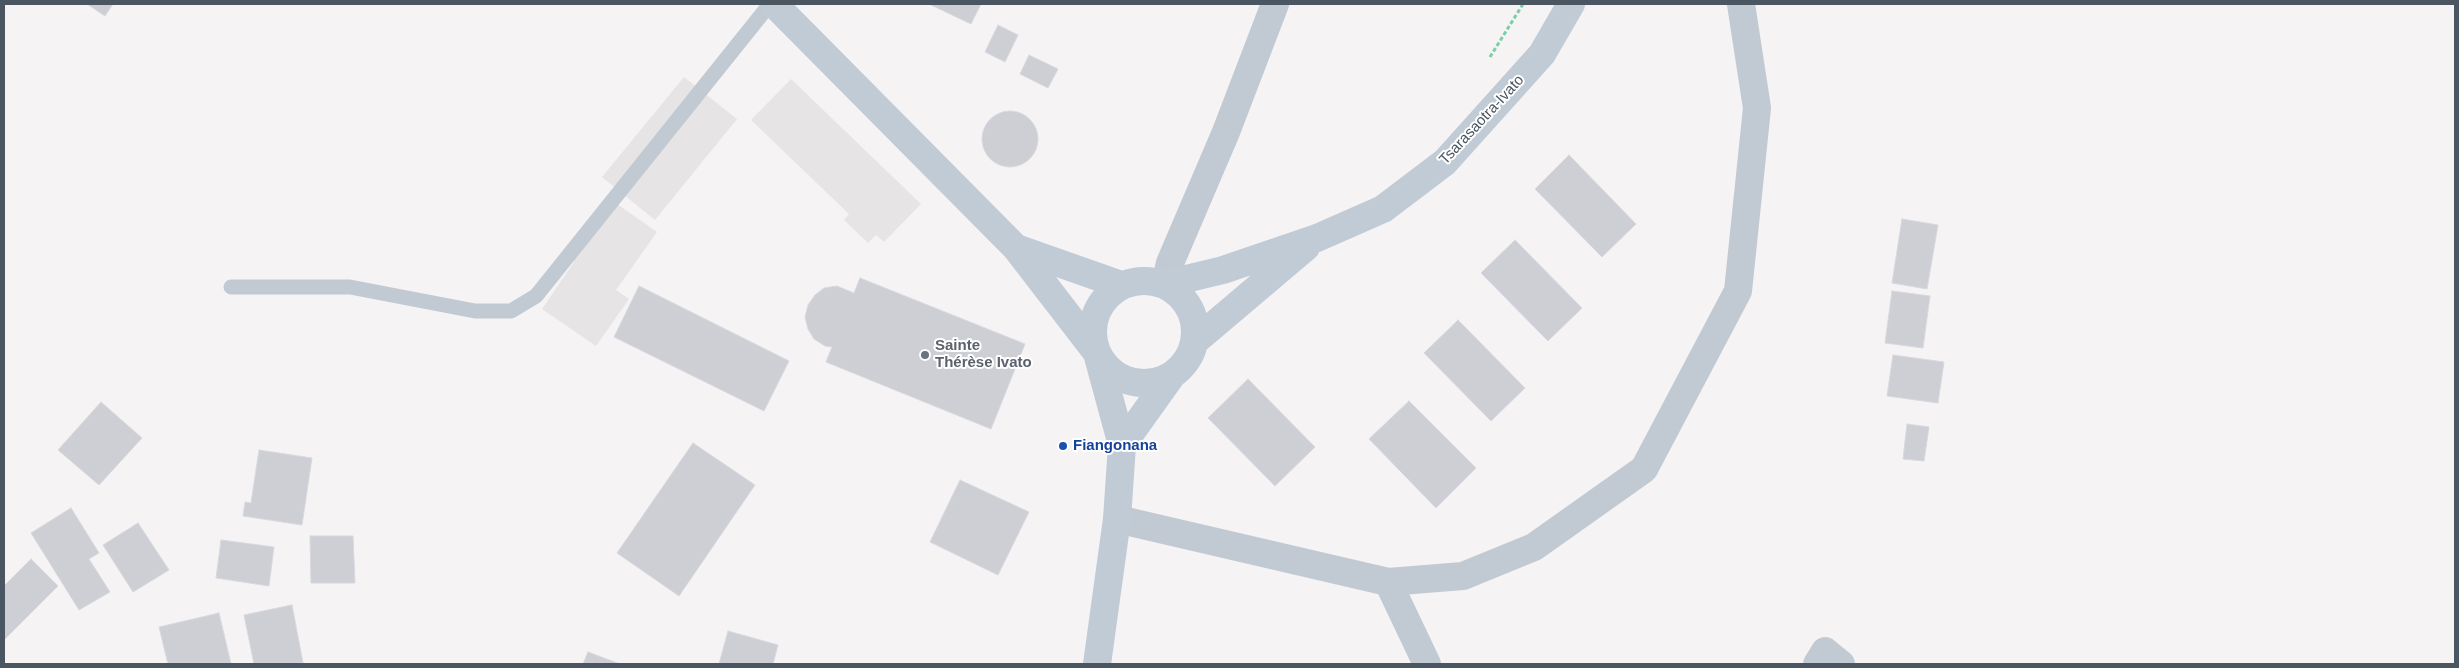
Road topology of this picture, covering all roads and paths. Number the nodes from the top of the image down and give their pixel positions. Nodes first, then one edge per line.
1 (770, 4) edge
2 (774, 4) edge
3 (1275, 4) edge
4 (1571, 4) edge
5 (1740, 4) edge
6 (1317, 238) junction
7 (1016, 248) junction
8 (1165, 284) junction
9 (1121, 285) junction
10 (231, 287) dead end
11 (1195, 341) junction
12 (1097, 353) junction
13 (1172, 376) junction
14 (1122, 445) junction
15 (1117, 519) junction
16 (1388, 582) junction
17 (1097, 664) edge
18 (1427, 664) edge
19 (1817, 664) edge
20 (1840, 664) edge

1 - 10 lane
2 - 7 main road
3 - 8 street
4 - 6 main road, Tsarasaotra-Ivato
5 - 16 street
6 - 8 main road
6 - 11 main road
7 - 9 main road
7 - 12 main road
8 - 9 main road
8 - 11 main road
9 - 12 main road
11 - 13 main road
12 - 13 main road
12 - 14 main road
13 - 14 main road
14 - 15 main road
15 - 16 street
15 - 17 main road
16 - 18 street
19 - 20 street

